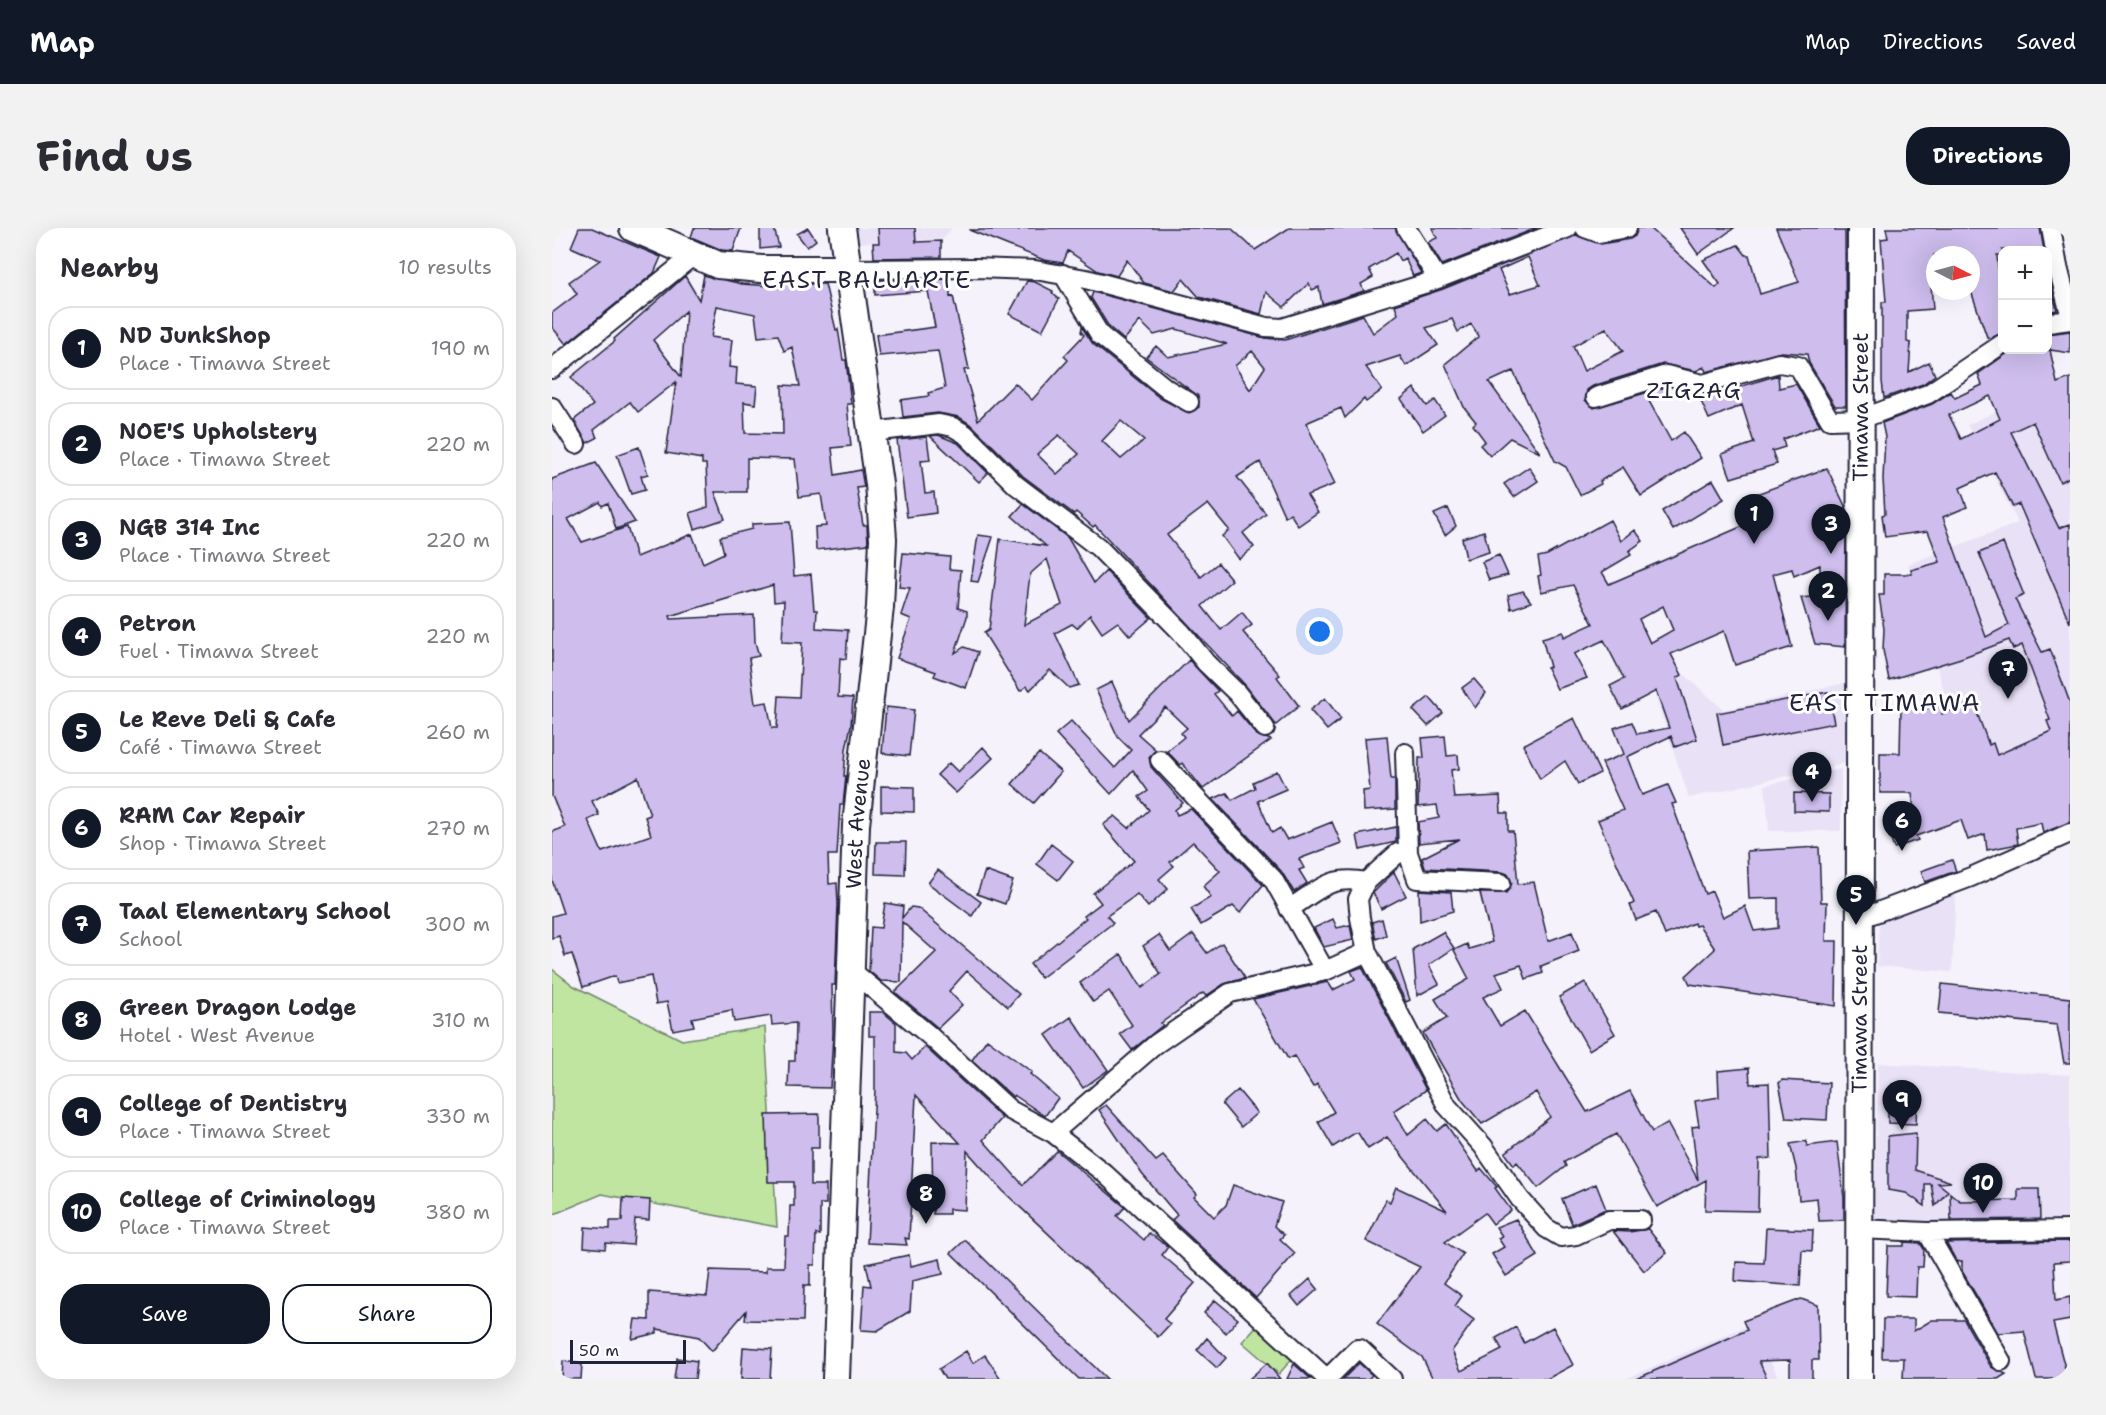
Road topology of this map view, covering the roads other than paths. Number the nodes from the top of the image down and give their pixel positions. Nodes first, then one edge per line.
1 (633, 228) edge
2 (842, 228) edge
3 (1406, 228) edge
4 (1568, 228) edge
5 (1585, 228) edge
6 (1627, 228) edge
7 (1861, 228) edge
8 (2051, 228) edge
9 (694, 255) junction
10 (849, 269) junction
11 (1063, 274) junction
12 (1438, 279) junction
13 (2070, 314) edge
14 (2070, 320) edge
15 (2052, 322) edge
16 (1998, 347) edge
17 (552, 369) edge
18 (1596, 397) dead end
19 (1188, 402) dead end
20 (552, 407) edge
21 (1861, 419) junction
22 (872, 432) junction
23 (576, 444) dead end
24 (1265, 728) dead end
25 (1405, 753) dead end
26 (1160, 760) dead end
27 (2070, 832) edge
28 (1408, 853) junction
29 (1366, 882) junction
30 (1501, 883) dead end
31 (1289, 909) junction
32 (1859, 919) junction
33 (1367, 952) junction
34 (1325, 971) junction
35 (853, 972) junction
36 (1053, 1133) junction
37 (1641, 1220) dead end
38 (1859, 1229) junction
39 (2070, 1230) edge
40 (1928, 1232) junction
41 (2001, 1361) dead end
42 (836, 1379) edge
43 (1392, 1379) edge
44 (1859, 1379) edge

1 - 9 street
2 - 10 street, West Avenue
3 - 12 street
4 - 12 street
5 - 6 street
7 - 21 street, Timawa Street
8 - 13 street
9 - 10 street
9 - 17 street
10 - 11 street
10 - 22 street, West Avenue
11 - 12 street
11 - 19 street
14 - 15 street
16 - 21 street
18 - 21 street
20 - 23 street
21 - 32 street, Timawa Street
22 - 24 street
22 - 35 street, West Avenue
25 - 28 street
26 - 31 street
27 - 32 street
28 - 29 street
28 - 30 street
29 - 31 street
29 - 33 street
31 - 34 street
32 - 38 street, Timawa Street
33 - 34 street
33 - 37 street
34 - 36 street
35 - 36 street
35 - 42 street, West Avenue
36 - 43 street
38 - 40 street
38 - 44 street, Timawa Street
39 - 40 street
40 - 41 street

